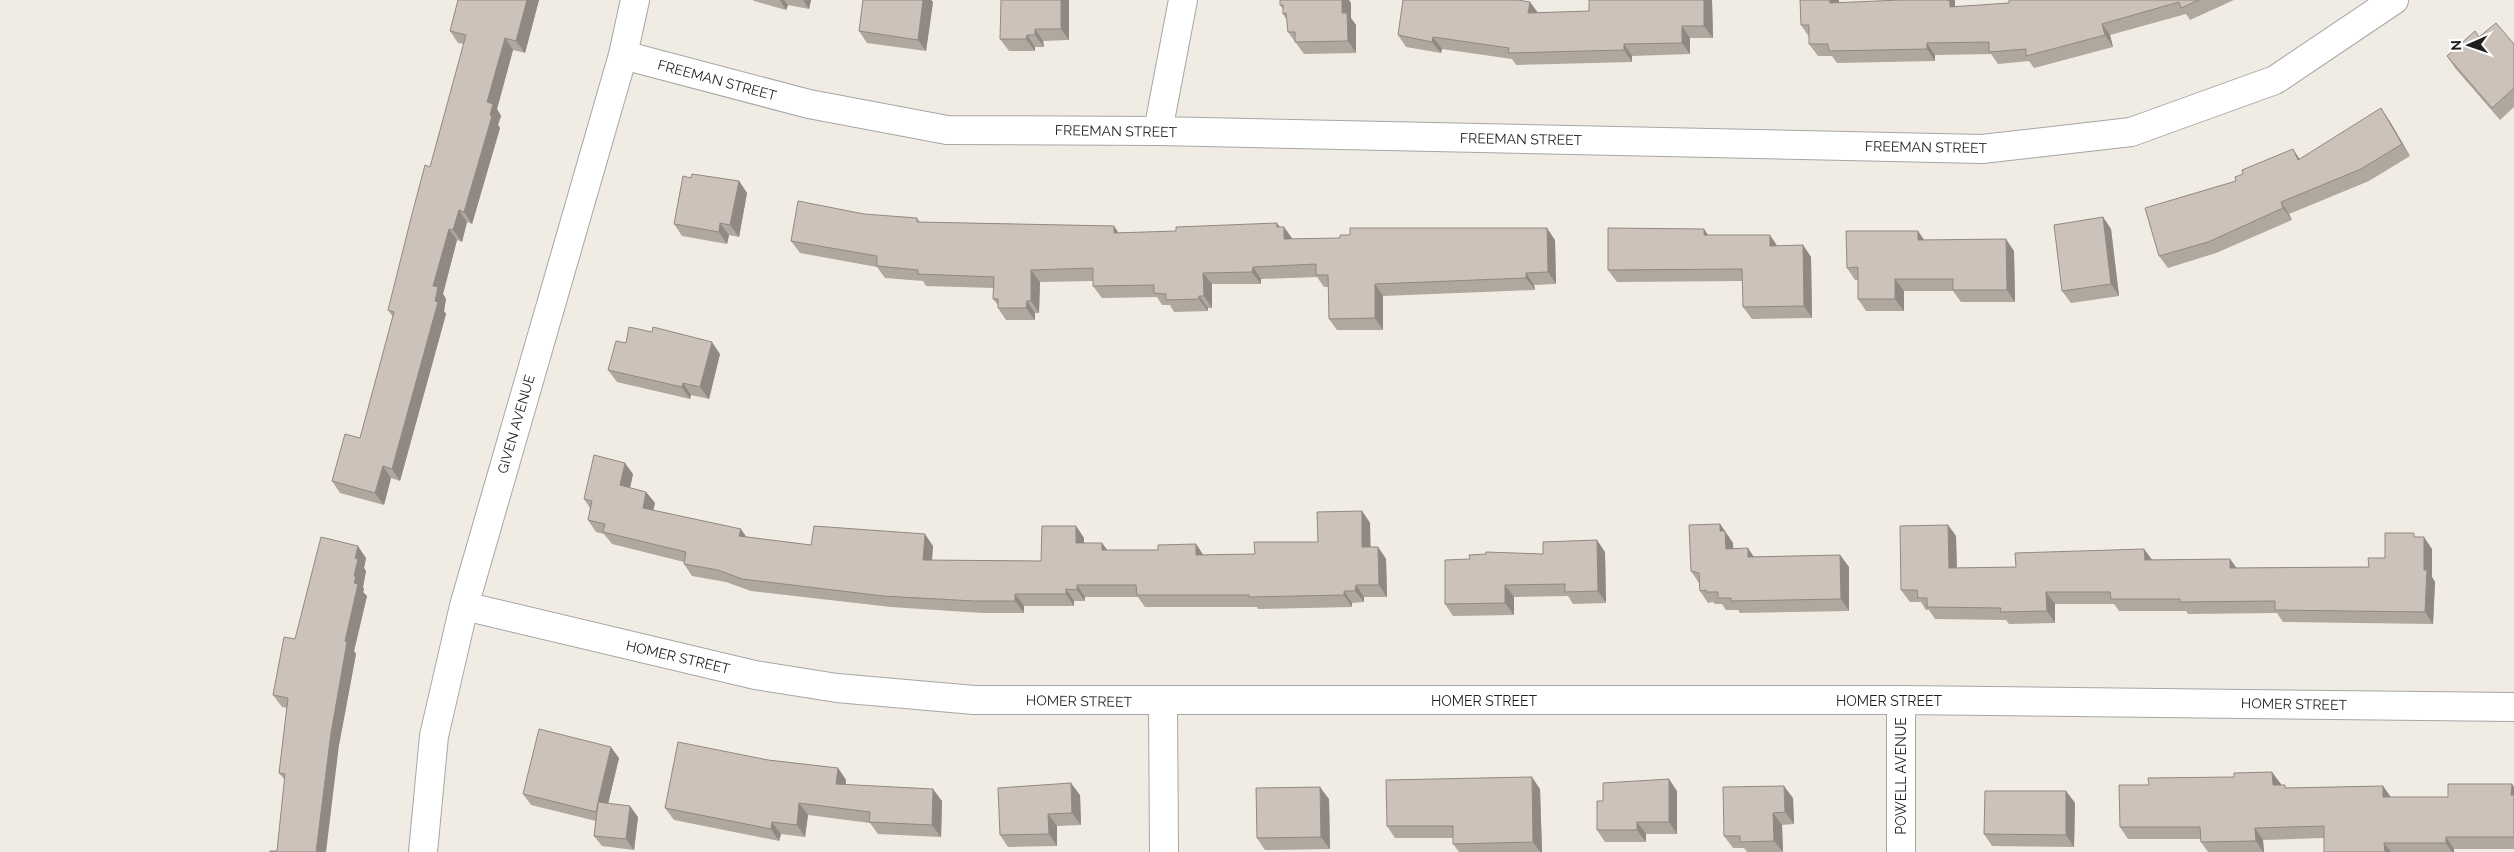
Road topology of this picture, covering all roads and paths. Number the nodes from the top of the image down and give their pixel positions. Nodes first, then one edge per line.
1 (634, 0) edge
2 (1183, 0) edge
3 (2394, 0) edge
4 (623, 55) junction
5 (1158, 131) junction
6 (464, 606) junction
7 (1901, 700) junction
8 (1163, 702) junction
9 (2514, 707) edge
10 (423, 852) edge
11 (1164, 852) edge
12 (1901, 852) edge

1 - 4 street, GIVEN AVENUE
2 - 5 street
3 - 5 street, FREEMAN STREET
4 - 5 street, FREEMAN STREET
4 - 6 street, GIVEN AVENUE
6 - 8 street, HOMER STREET
6 - 10 street, GIVEN AVENUE
7 - 8 street, HOMER STREET
7 - 9 street, HOMER STREET
7 - 12 street, POWELL AVENUE
8 - 11 street

